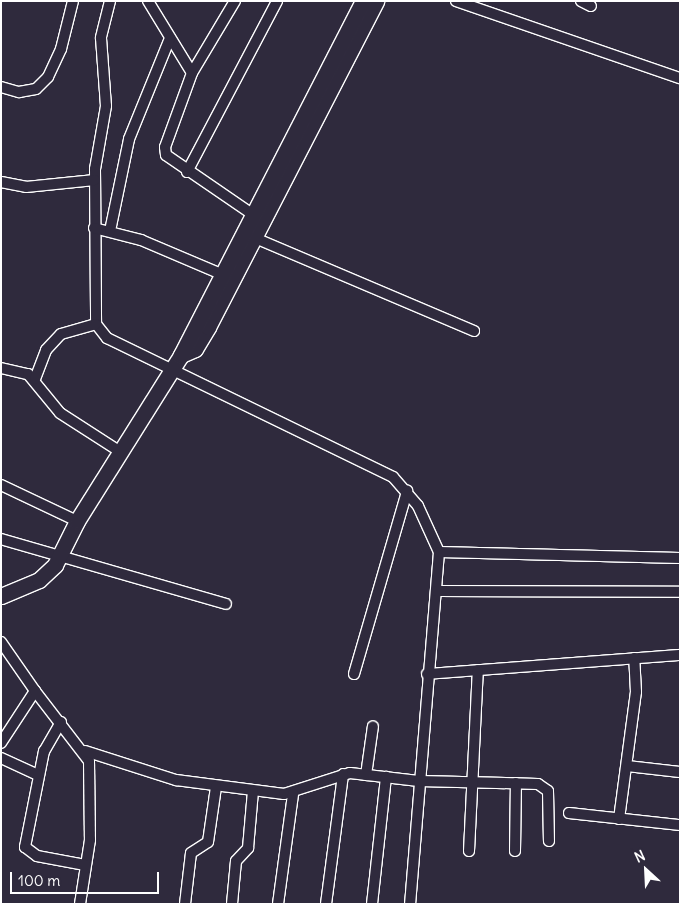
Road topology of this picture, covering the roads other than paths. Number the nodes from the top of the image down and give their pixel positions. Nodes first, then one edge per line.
1 (73, 1) edge
2 (110, 1) edge
3 (148, 1) edge
4 (234, 1) edge
5 (277, 1) edge
6 (363, 1) edge
7 (376, 1) edge
8 (456, 1) edge
9 (581, 1) edge
10 (591, 6) dead end
11 (170, 38) junction
12 (192, 73) junction
13 (680, 78) edge
14 (1, 87) edge
15 (187, 172) junction
16 (95, 180) junction
17 (1, 182) edge
18 (258, 218) junction
19 (94, 228) junction
20 (110, 230) junction
21 (255, 238) junction
22 (228, 277) junction
23 (96, 324) junction
24 (474, 331) dead end
25 (1, 368) edge
26 (172, 370) junction
27 (35, 379) junction
28 (119, 451) junction
29 (1, 485) edge
30 (407, 492) junction
31 (77, 521) junction
32 (1, 539) edge
33 (438, 552) junction
34 (60, 553) junction
35 (680, 558) edge
36 (436, 591) junction
37 (680, 592) edge
38 (1, 596) edge
39 (226, 604) dead end
40 (1, 642) edge
41 (680, 654) edge
42 (634, 658) junction
43 (478, 670) junction
44 (428, 671) junction
45 (354, 674) dead end
46 (35, 691) junction
47 (61, 722) junction
48 (373, 726) dead end
49 (1, 743) edge
50 (85, 750) junction
51 (1, 758) edge
52 (627, 766) junction
53 (680, 772) edge
54 (343, 774) junction
55 (366, 774) junction
56 (38, 775) junction
57 (386, 777) junction
58 (419, 780) junction
59 (472, 782) junction
60 (516, 783) junction
61 (216, 787) junction
62 (253, 791) junction
63 (293, 794) junction
64 (569, 813) dead end
65 (619, 819) junction
66 (680, 825) edge
67 (549, 841) dead end
68 (469, 851) dead end
69 (515, 851) dead end
70 (86, 865) junction
71 (80, 904) edge
72 (185, 904) edge
73 (232, 904) edge
74 (278, 904) edge
75 (326, 904) edge
76 (372, 904) edge
77 (410, 904) edge

1 - 14 street
2 - 16 street
3 - 11 street
4 - 12 street
5 - 15 street
6 - 18 street
7 - 18 street
8 - 13 street
9 - 10 street
11 - 12 street
11 - 20 street
12 - 15 street
15 - 18 street
16 - 17 street
16 - 19 street
18 - 21 street
18 - 22 street
19 - 20 street
19 - 23 street
20 - 22 street
21 - 22 street
21 - 24 street
22 - 26 street
23 - 26 street
23 - 27 street
25 - 27 street
26 - 28 street
26 - 30 street
27 - 28 street
28 - 31 street
29 - 31 street
30 - 33 street
30 - 45 street
31 - 34 street
32 - 34 street
33 - 35 street
33 - 36 street
34 - 38 street
34 - 39 street
36 - 37 street
36 - 44 street
40 - 46 street
41 - 42 street
42 - 43 street
42 - 52 street
43 - 44 street
43 - 59 street
44 - 58 street
46 - 47 street
46 - 49 street
47 - 50 street
47 - 56 street
48 - 55 street
50 - 61 street
50 - 70 street
51 - 56 street
52 - 53 street
52 - 65 street
54 - 55 street
54 - 63 street
54 - 75 street
55 - 57 street
56 - 70 street
57 - 58 street
57 - 76 street
58 - 59 street
58 - 77 street
59 - 60 street
59 - 68 street
60 - 67 street
60 - 69 street
61 - 62 street
61 - 72 street
62 - 63 street
62 - 73 street
63 - 74 street
64 - 65 street
65 - 66 street
70 - 71 street

